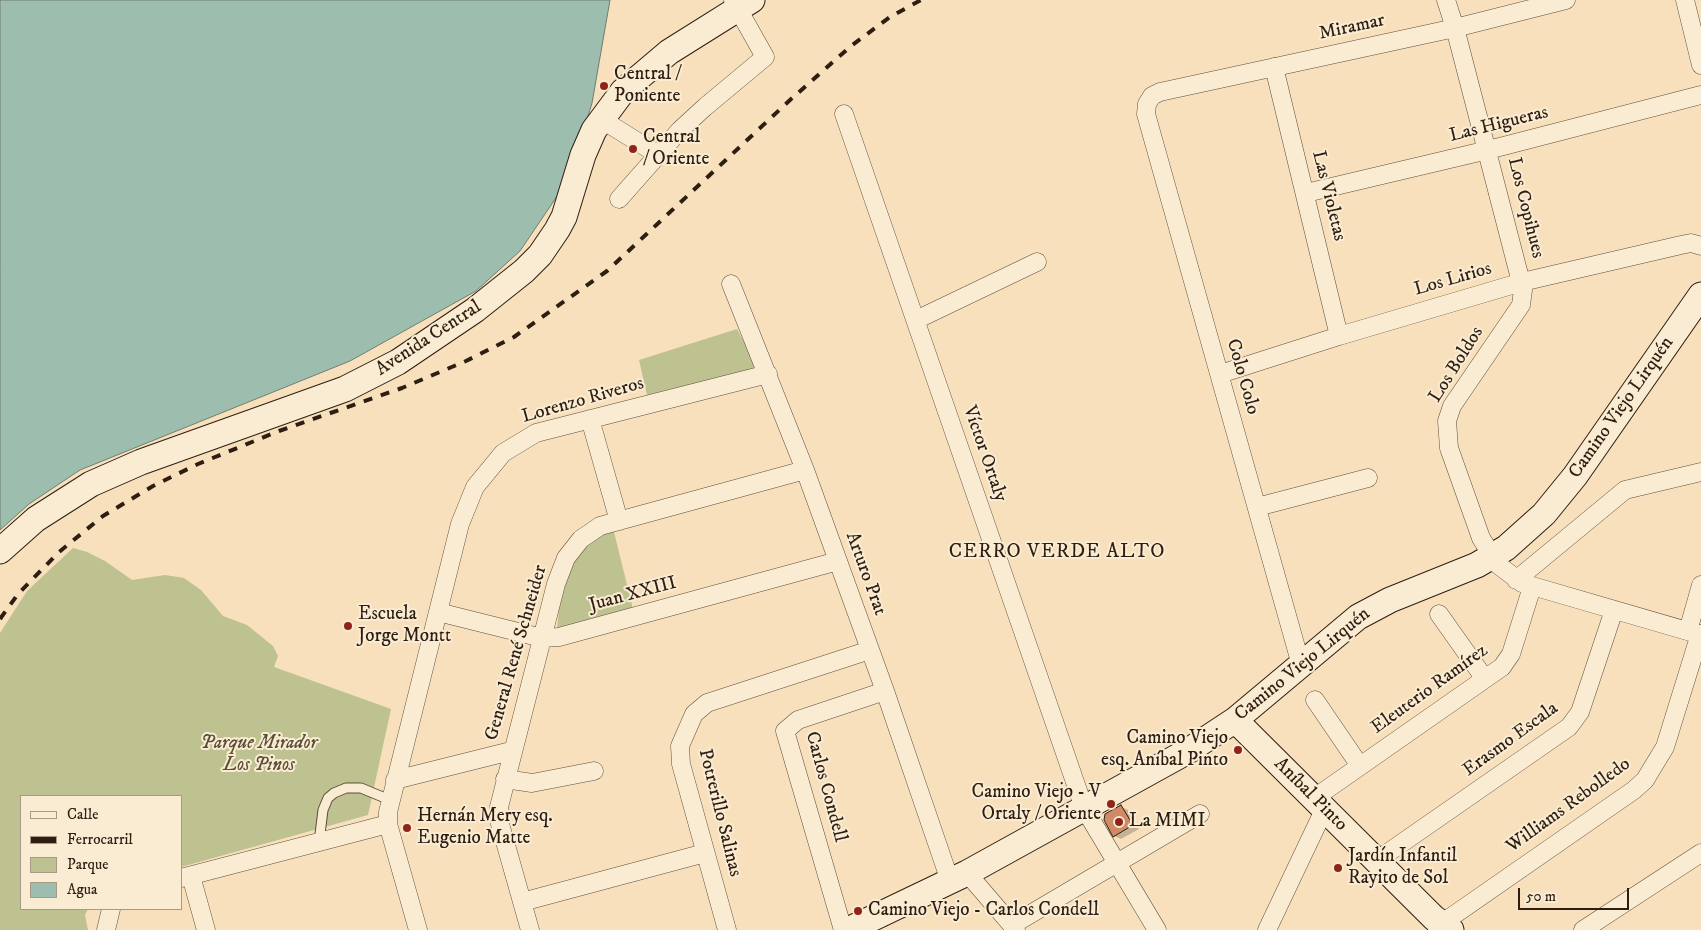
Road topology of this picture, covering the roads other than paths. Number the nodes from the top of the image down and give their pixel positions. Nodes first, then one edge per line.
1 (1446, 0) edge
2 (1566, 0) edge
3 (1684, 0) edge
4 (741, 3) edge
5 (1455, 28) junction
6 (1701, 65) edge
7 (1274, 67) junction
8 (1701, 94) edge
9 (1149, 100) joint
10 (844, 114) dead end
11 (601, 119) junction
12 (1488, 150) junction
13 (657, 154) junction
14 (1306, 193) junction
15 (619, 199) dead end
16 (1701, 246) edge
17 (1037, 262) dead end
18 (1522, 282) junction
19 (731, 284) dead end
20 (1701, 295) edge
21 (916, 320) junction
22 (1339, 336) junction
23 (768, 374) junction
24 (1220, 374) junction
25 (590, 419) junction
26 (805, 470) junction
27 (1701, 472) edge
28 (1368, 478) dead end
29 (1257, 507) junction
30 (618, 520) junction
31 (0, 551) edge
32 (1492, 557) junction
33 (838, 561) junction
34 (1524, 583) junction
35 (1701, 585) edge
36 (1614, 610) junction
37 (438, 612) junction
38 (1439, 614) dead end
39 (1696, 633) edge
40 (542, 638) junction
41 (870, 650) junction
42 (1301, 665) junction
43 (1484, 679) junction
44 (885, 691) junction
45 (1315, 700) dead end
46 (1235, 720) junction
47 (511, 751) junction
48 (1360, 766) junction
49 (594, 771) dead end
50 (395, 780) junction
51 (504, 780) junction
52 (390, 800) junction
53 (1319, 804) junction
54 (1084, 808) junction
55 (1200, 814) dead end
56 (388, 824) junction
57 (320, 842) junction
58 (705, 853) junction
59 (1701, 853) edge
60 (1376, 861) junction
61 (1117, 863) junction
62 (186, 877) edge
63 (958, 877) junction
64 (522, 902) junction
65 (111, 910) edge
66 (1014, 928) edge
67 (1443, 928) edge
68 (106, 930) edge
69 (206, 930) edge
70 (416, 930) edge
71 (530, 930) edge
72 (727, 930) edge
73 (843, 930) edge
74 (848, 930) edge
75 (1158, 930) edge
76 (1267, 930) edge
77 (1583, 930) edge

1 - 5 street, Los Copihues
2 - 5 street, Miramar
3 - 6 street
4 - 11 street, Avenida Central
4 - 13 street
5 - 7 street, Miramar
5 - 12 street, Los Copihues
7 - 9 street, Miramar
7 - 14 street, Las Violetas
8 - 12 street, Las Higueras
9 - 24 street, Colo Colo
10 - 21 street, Víctor Ortaly
11 - 13 street
11 - 31 street, Avenida Central
12 - 14 street, Las Higueras
12 - 18 street, Los Copihues
13 - 15 street
14 - 22 street, Las Violetas
16 - 18 street, Los Lirios
17 - 21 street
18 - 22 street, Los Lirios
18 - 32 street, Los Boldos
19 - 23 street, Arturo Prat
20 - 32 street, Camino Viejo Lirquén
21 - 54 street, Víctor Ortaly
22 - 24 street, Los Lirios
23 - 25 street, Lorenzo Riveros
23 - 26 street, Arturo Prat
24 - 29 street, Colo Colo
25 - 30 street
25 - 37 street, Lorenzo Riveros
26 - 30 street, General René Schneider
26 - 33 street, Arturo Prat
27 - 34 street
28 - 29 street
29 - 42 street, Colo Colo
30 - 40 street, General René Schneider
32 - 34 street, Los Boldos
32 - 42 street, Camino Viejo Lirquén
33 - 40 street, Juan XXIII
33 - 41 street, Arturo Prat
34 - 36 street
34 - 43 street, Eleuterio Ramírez
35 - 39 street, Williams Rebolledo
36 - 39 street
36 - 60 street, Erasmo Escala
37 - 40 street, Juan XXIII
37 - 50 street, Lorenzo Riveros
38 - 43 street
39 - 67 street, Williams Rebolledo
40 - 47 street, General René Schneider
41 - 44 street, Arturo Prat
41 - 58 street, Potrerillo Salinas
42 - 46 street, Camino Viejo Lirquén
43 - 48 street, Eleuterio Ramírez
44 - 63 street, Arturo Prat
44 - 73 street, Carlos Condell
45 - 48 street
46 - 53 street, Aníbal Pinto
46 - 54 street, Camino Viejo Lirquén
47 - 50 street
47 - 51 street, General René Schneider
48 - 53 street, Eleuterio Ramírez
49 - 51 street
50 - 52 street, Lorenzo Riveros
51 - 64 street, General René Schneider
52 - 56 street, Lorenzo Riveros
52 - 57 lane
53 - 60 street, Aníbal Pinto
53 - 76 street
54 - 61 street, Víctor Ortaly
54 - 63 street, Camino Viejo Lirquén
55 - 61 street
56 - 57 street
56 - 70 street
57 - 62 street
58 - 64 street
58 - 72 street, Potrerillo Salinas
59 - 77 street
60 - 67 street, Aníbal Pinto
61 - 66 street
61 - 75 street, Víctor Ortaly
62 - 69 street
63 - 66 street
63 - 74 street, Camino Viejo Lirquén
64 - 71 street, General René Schneider
65 - 68 street

